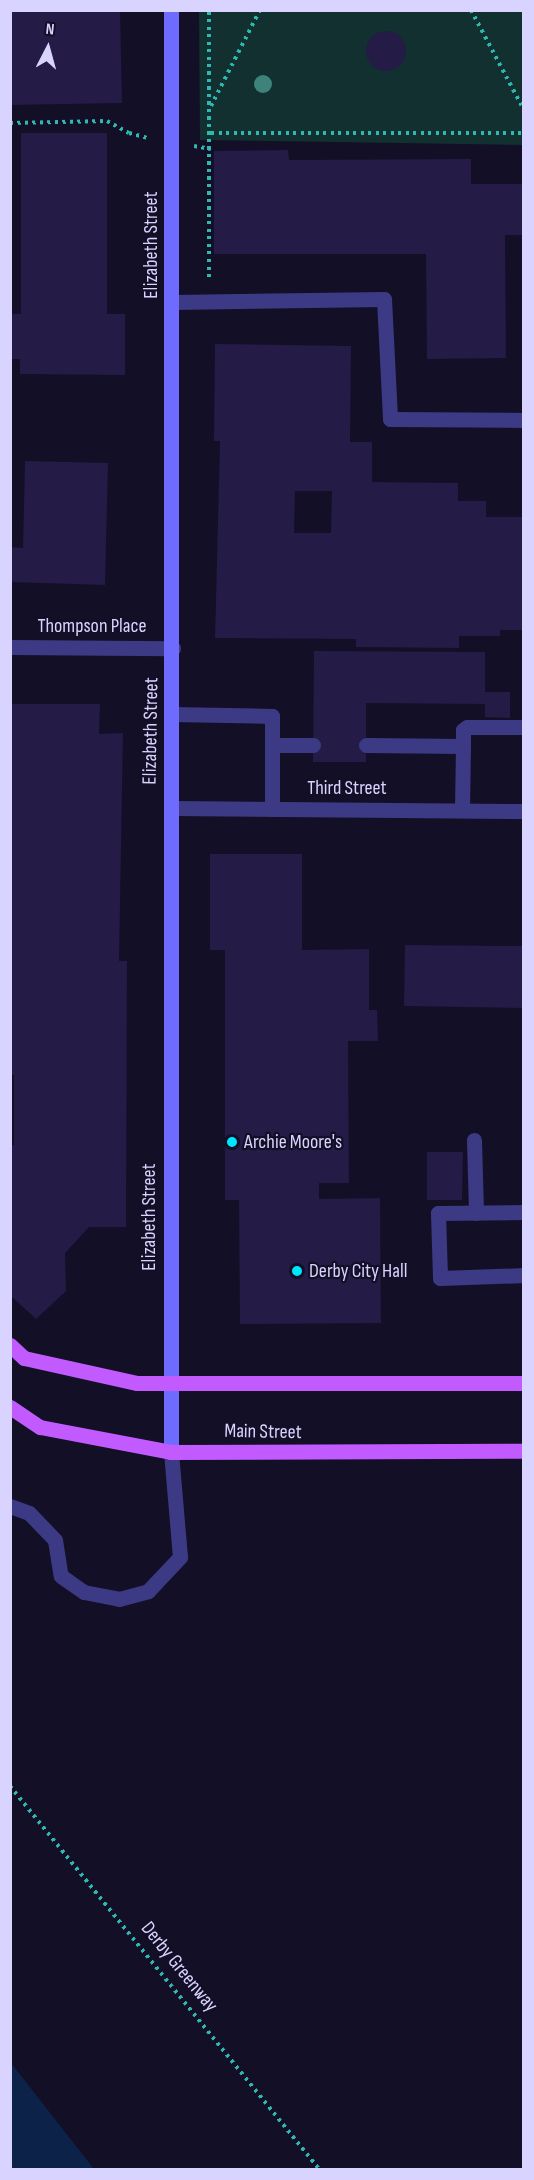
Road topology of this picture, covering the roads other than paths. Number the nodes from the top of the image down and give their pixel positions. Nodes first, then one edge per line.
1 (171, 10) edge
2 (172, 302) junction
3 (524, 420) edge
4 (10, 647) edge
5 (174, 648) junction
6 (172, 714) junction
7 (524, 727) edge
8 (272, 745) junction
9 (314, 745) dead end
10 (366, 745) dead end
11 (463, 746) junction
12 (171, 808) junction
13 (272, 809) junction
14 (462, 810) junction
15 (524, 811) edge
16 (474, 1140) dead end
17 (524, 1212) edge
18 (476, 1213) junction
19 (524, 1275) edge
20 (10, 1345) edge
21 (524, 1383) edge
22 (169, 1384) junction
23 (10, 1407) edge
24 (524, 1451) edge
25 (171, 1452) junction
26 (10, 1506) edge

1 - 2 main road, Elizabeth Street
2 - 3 street
2 - 5 main road, Elizabeth Street
4 - 5 street, Thompson Place
5 - 6 main road, Elizabeth Street
6 - 8 street
6 - 12 main road, Elizabeth Street
7 - 11 street
8 - 9 street
8 - 13 street
10 - 11 street
11 - 14 street
12 - 13 street, Third Street
12 - 22 main road, Elizabeth Street
13 - 14 street, Third Street
14 - 15 street, Third Street
16 - 18 street
17 - 18 street
18 - 19 street
20 - 22 main road
21 - 22 main road
22 - 25 main road, Elizabeth Street
23 - 25 main road, Main Street
24 - 25 main road, Main Street
25 - 26 street

